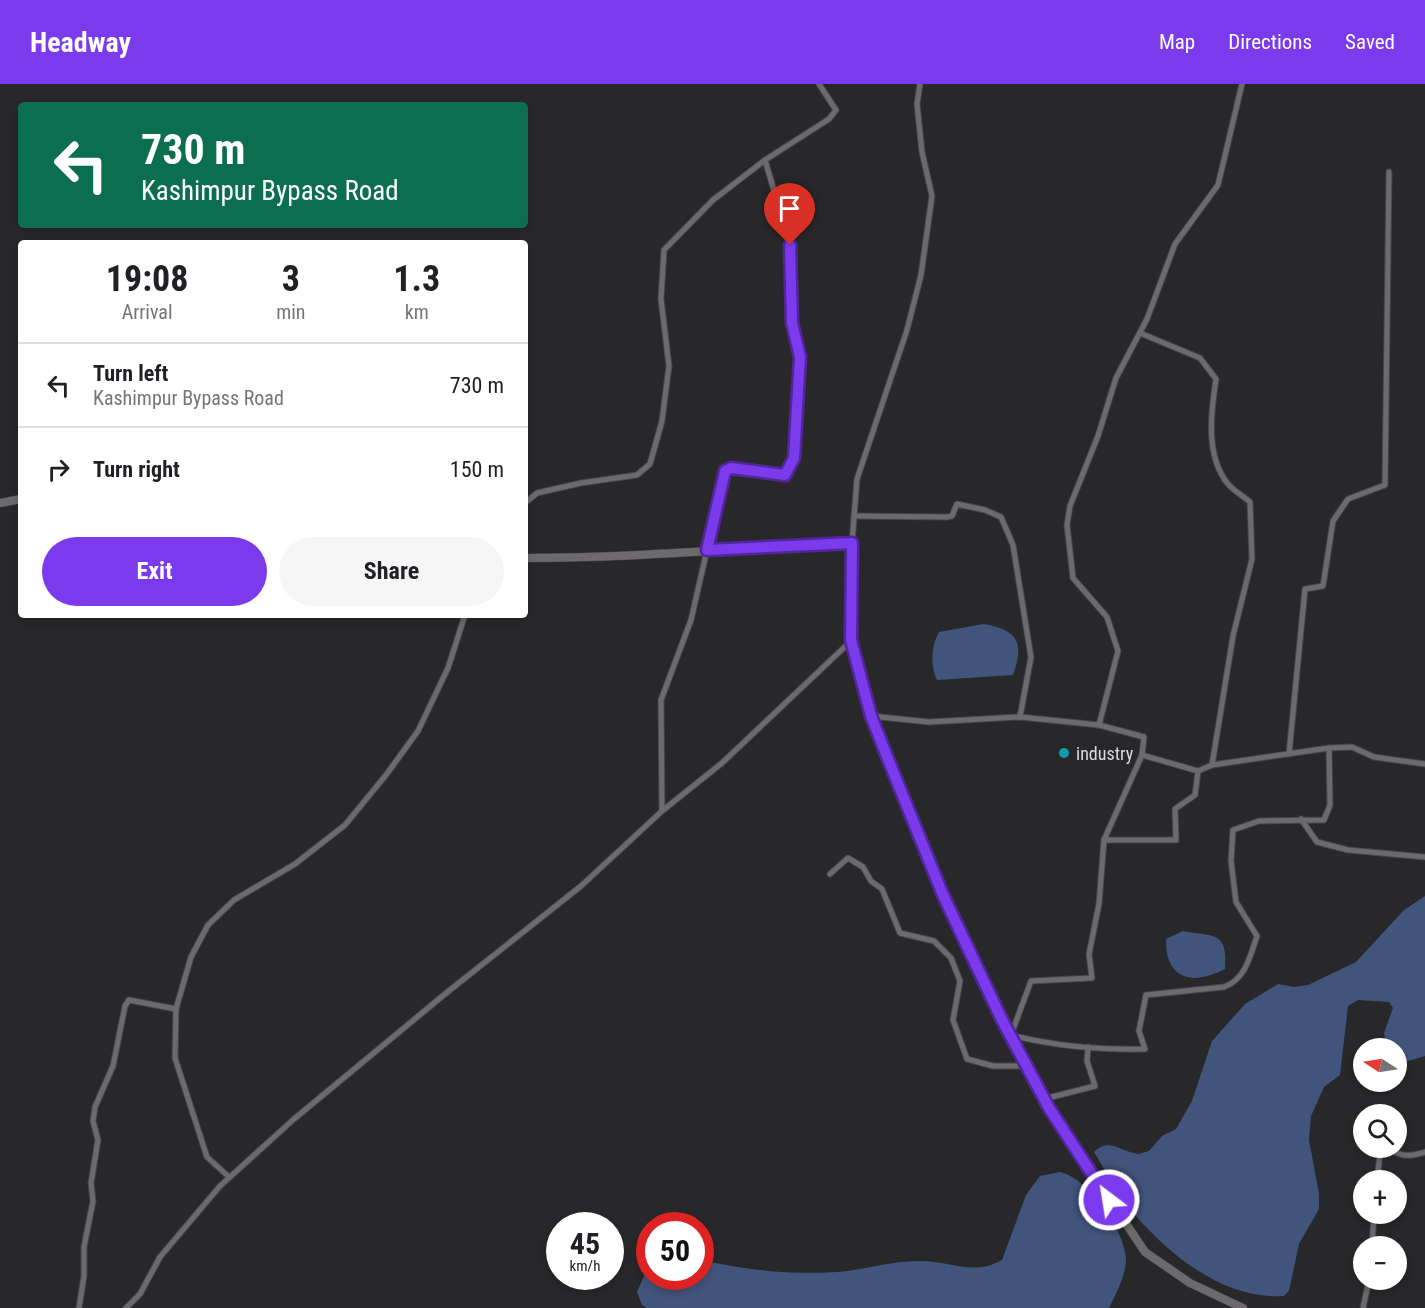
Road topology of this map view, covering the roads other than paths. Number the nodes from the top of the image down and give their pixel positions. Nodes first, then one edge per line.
1 (819, 84) edge
2 (920, 84) edge
3 (1242, 84) edge
4 (765, 160) junction
5 (1389, 172) dead end
6 (1140, 333) junction
7 (18, 500) edge
8 (528, 500) edge
9 (0, 503) edge
10 (854, 516) junction
11 (852, 543) junction
12 (707, 550) junction
13 (528, 558) edge
14 (464, 618) edge
15 (851, 640) junction
16 (871, 716) junction
17 (1020, 717) junction
18 (1099, 725) junction
19 (1329, 748) junction
20 (1289, 754) junction
21 (1142, 755) junction
22 (1425, 764) edge
23 (1212, 765) junction
24 (1198, 771) junction
25 (662, 811) junction
26 (1301, 819) junction
27 (1104, 840) junction
28 (1425, 857) edge
29 (830, 874) dead end
30 (176, 1009) junction
31 (1011, 1035) junction
32 (1088, 1047) junction
33 (1027, 1066) junction
34 (1044, 1100) junction
35 (1425, 1152) edge
36 (1378, 1170) edge
37 (230, 1178) junction
38 (1367, 1290) edge
39 (79, 1308) edge
40 (126, 1308) edge
41 (1243, 1308) edge
42 (1363, 1308) edge

1 - 4 street
2 - 10 street
3 - 6 street
4 - 8 street
4 - 12 street
5 - 20 street
6 - 18 street
6 - 23 street
7 - 9 main road
10 - 11 street
10 - 17 street
11 - 12 main road
11 - 15 main road
12 - 13 main road
12 - 25 street
14 - 30 street
15 - 16 main road
15 - 25 street
16 - 17 street
16 - 31 main road
17 - 18 street
18 - 21 street
19 - 20 street
19 - 22 street
19 - 26 street
20 - 23 street
21 - 24 street
21 - 27 street
23 - 24 street
24 - 27 street
25 - 37 street
26 - 28 street
26 - 32 street
27 - 31 street
29 - 33 street
30 - 37 street
30 - 39 street
31 - 32 street
31 - 33 main road
32 - 34 street
33 - 34 main road
34 - 41 main road
35 - 36 street
37 - 40 street
38 - 42 street

